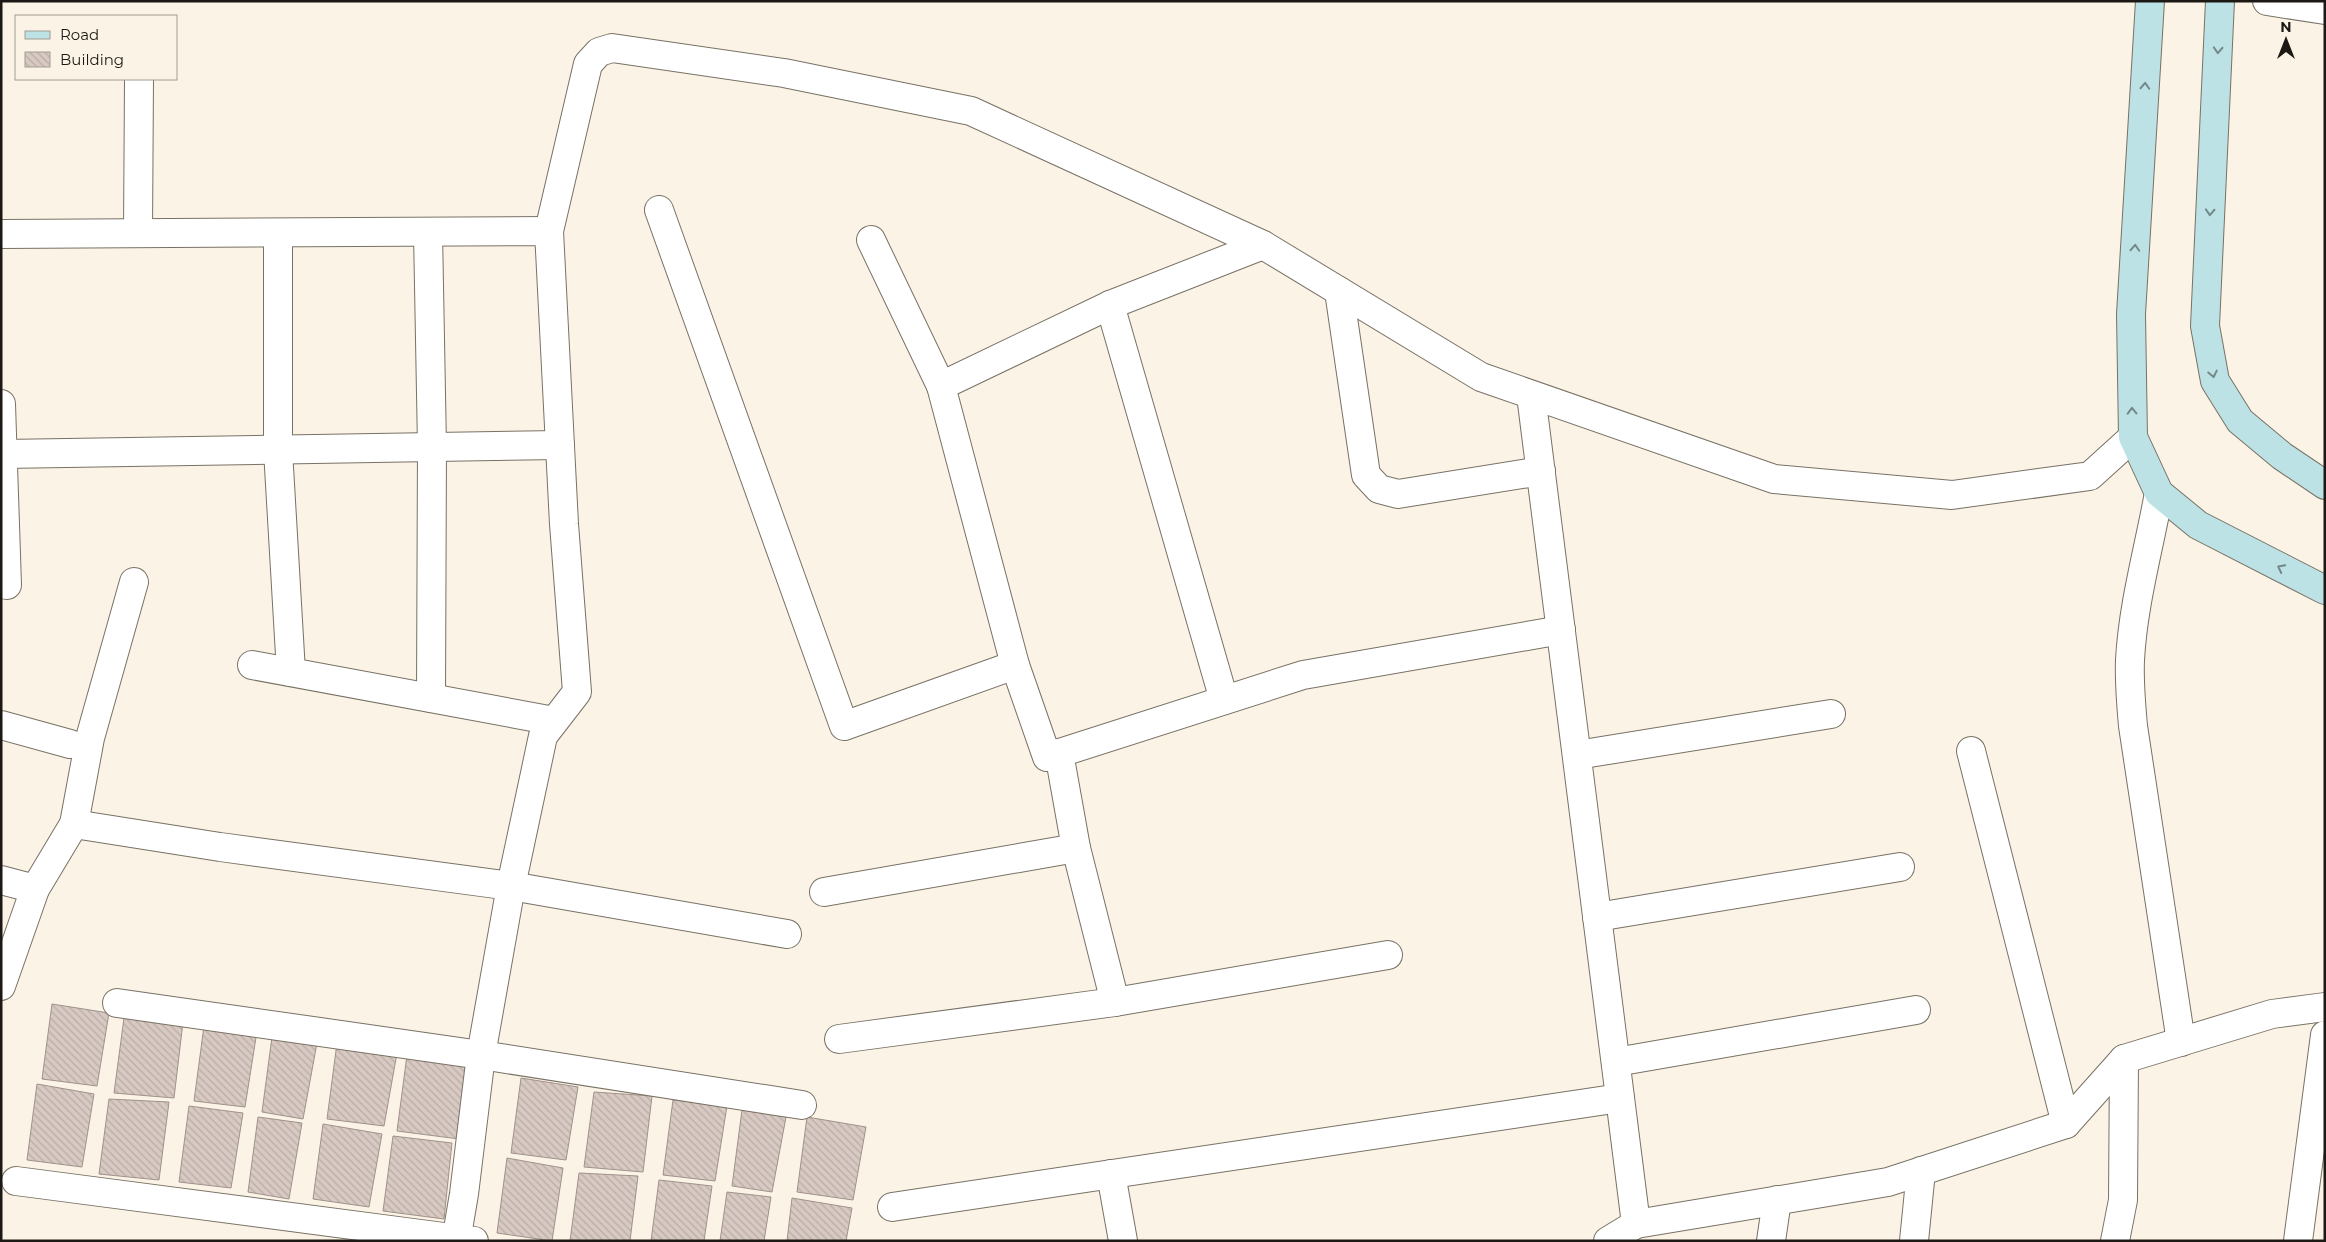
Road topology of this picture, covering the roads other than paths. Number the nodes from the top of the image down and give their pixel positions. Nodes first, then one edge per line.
1 (2150, 1) edge
2 (2220, 1) edge
3 (2267, 1) edge
4 (2325, 10) edge
5 (139, 80) edge
6 (659, 210) dead end
7 (428, 232) junction
8 (549, 232) junction
9 (278, 233) junction
10 (1, 234) edge
11 (138, 234) junction
12 (871, 240) dead end
13 (1263, 245) junction
14 (1339, 291) junction
15 (1110, 305) junction
16 (941, 386) junction
17 (1531, 395) junction
18 (1, 404) edge
19 (2133, 437) junction
20 (560, 445) junction
21 (432, 447) junction
22 (278, 450) junction
23 (3, 454) junction
24 (1541, 470) junction
25 (2325, 485) edge
26 (2159, 493) junction
27 (134, 582) dead end
28 (7, 585) dead end
29 (2325, 590) edge
30 (1561, 630) junction
31 (252, 665) dead end
32 (1015, 665) junction
33 (291, 672) junction
34 (431, 698) junction
35 (1224, 700) junction
36 (1831, 714) dead end
37 (554, 721) junction
38 (1, 725) edge
39 (70, 744) dead end
40 (1971, 750) dead end
41 (1059, 753) junction
42 (1577, 755) junction
43 (74, 824) junction
44 (1076, 848) junction
45 (1900, 867) dead end
46 (1, 880) edge
47 (511, 886) junction
48 (36, 889) junction
49 (824, 892) dead end
50 (1597, 917) junction
51 (788, 934) dead end
52 (1388, 955) dead end
53 (1, 986) edge
54 (1115, 1002) junction
55 (117, 1003) dead end
56 (2325, 1008) edge
57 (1916, 1010) dead end
58 (2325, 1035) edge
59 (839, 1039) dead end
60 (2181, 1042) junction
61 (480, 1055) junction
62 (2124, 1059) junction
63 (1616, 1062) junction
64 (1620, 1098) junction
65 (802, 1105) dead end
66 (2066, 1124) junction
67 (1921, 1171) junction
68 (1111, 1174) junction
69 (16, 1181) dead end
70 (1777, 1200) junction
71 (892, 1206) dead end
72 (1636, 1224) junction
73 (462, 1240) edge
74 (1611, 1240) edge
75 (1123, 1241) edge
76 (1771, 1241) edge
77 (1914, 1241) edge
78 (2115, 1241) edge
79 (2298, 1241) edge

19 -> 1 street
2 -> 25 street
3 - 4 street
5 - 11 street
6 - 32 street
7 - 8 street
7 - 9 street
7 - 21 street
8 - 13 street
8 - 20 street
9 - 11 street
9 - 22 street
10 - 11 street
12 - 16 street
13 - 14 street
13 - 15 street
14 - 17 street
14 - 24 street
15 - 16 street
15 - 35 street
16 - 32 street
17 - 19 street
17 - 24 street
18 - 23 street
19 - 26 street
20 - 21 street
20 - 37 street
21 - 22 street
21 - 34 street
22 - 23 street
22 - 33 street
23 - 28 street
24 - 30 street
29 -> 26 street
26 - 60 street
27 - 43 street
30 - 35 street
30 - 42 street
31 - 33 street
32 - 41 street
33 - 34 street
34 - 37 street
35 - 41 street
36 - 42 street
37 - 47 street
38 - 39 street
40 - 66 street
41 - 44 street
42 - 50 street
43 - 47 street
43 - 48 street
44 - 49 street
44 - 54 street
45 - 50 street
46 - 48 street
47 - 51 street
47 - 61 street
48 - 53 street
50 - 63 street
52 - 54 street
54 - 59 street
55 - 61 street
56 - 60 street
57 - 63 street
58 - 79 street
60 - 62 street
61 - 65 street
61 - 73 street
62 - 66 street
62 - 78 street
63 - 64 street
64 - 68 street
64 - 72 street
66 - 67 street
67 - 70 street
67 - 77 street
68 - 71 street
68 - 75 street
69 - 73 street
70 - 72 street
70 - 76 street
72 - 74 street

